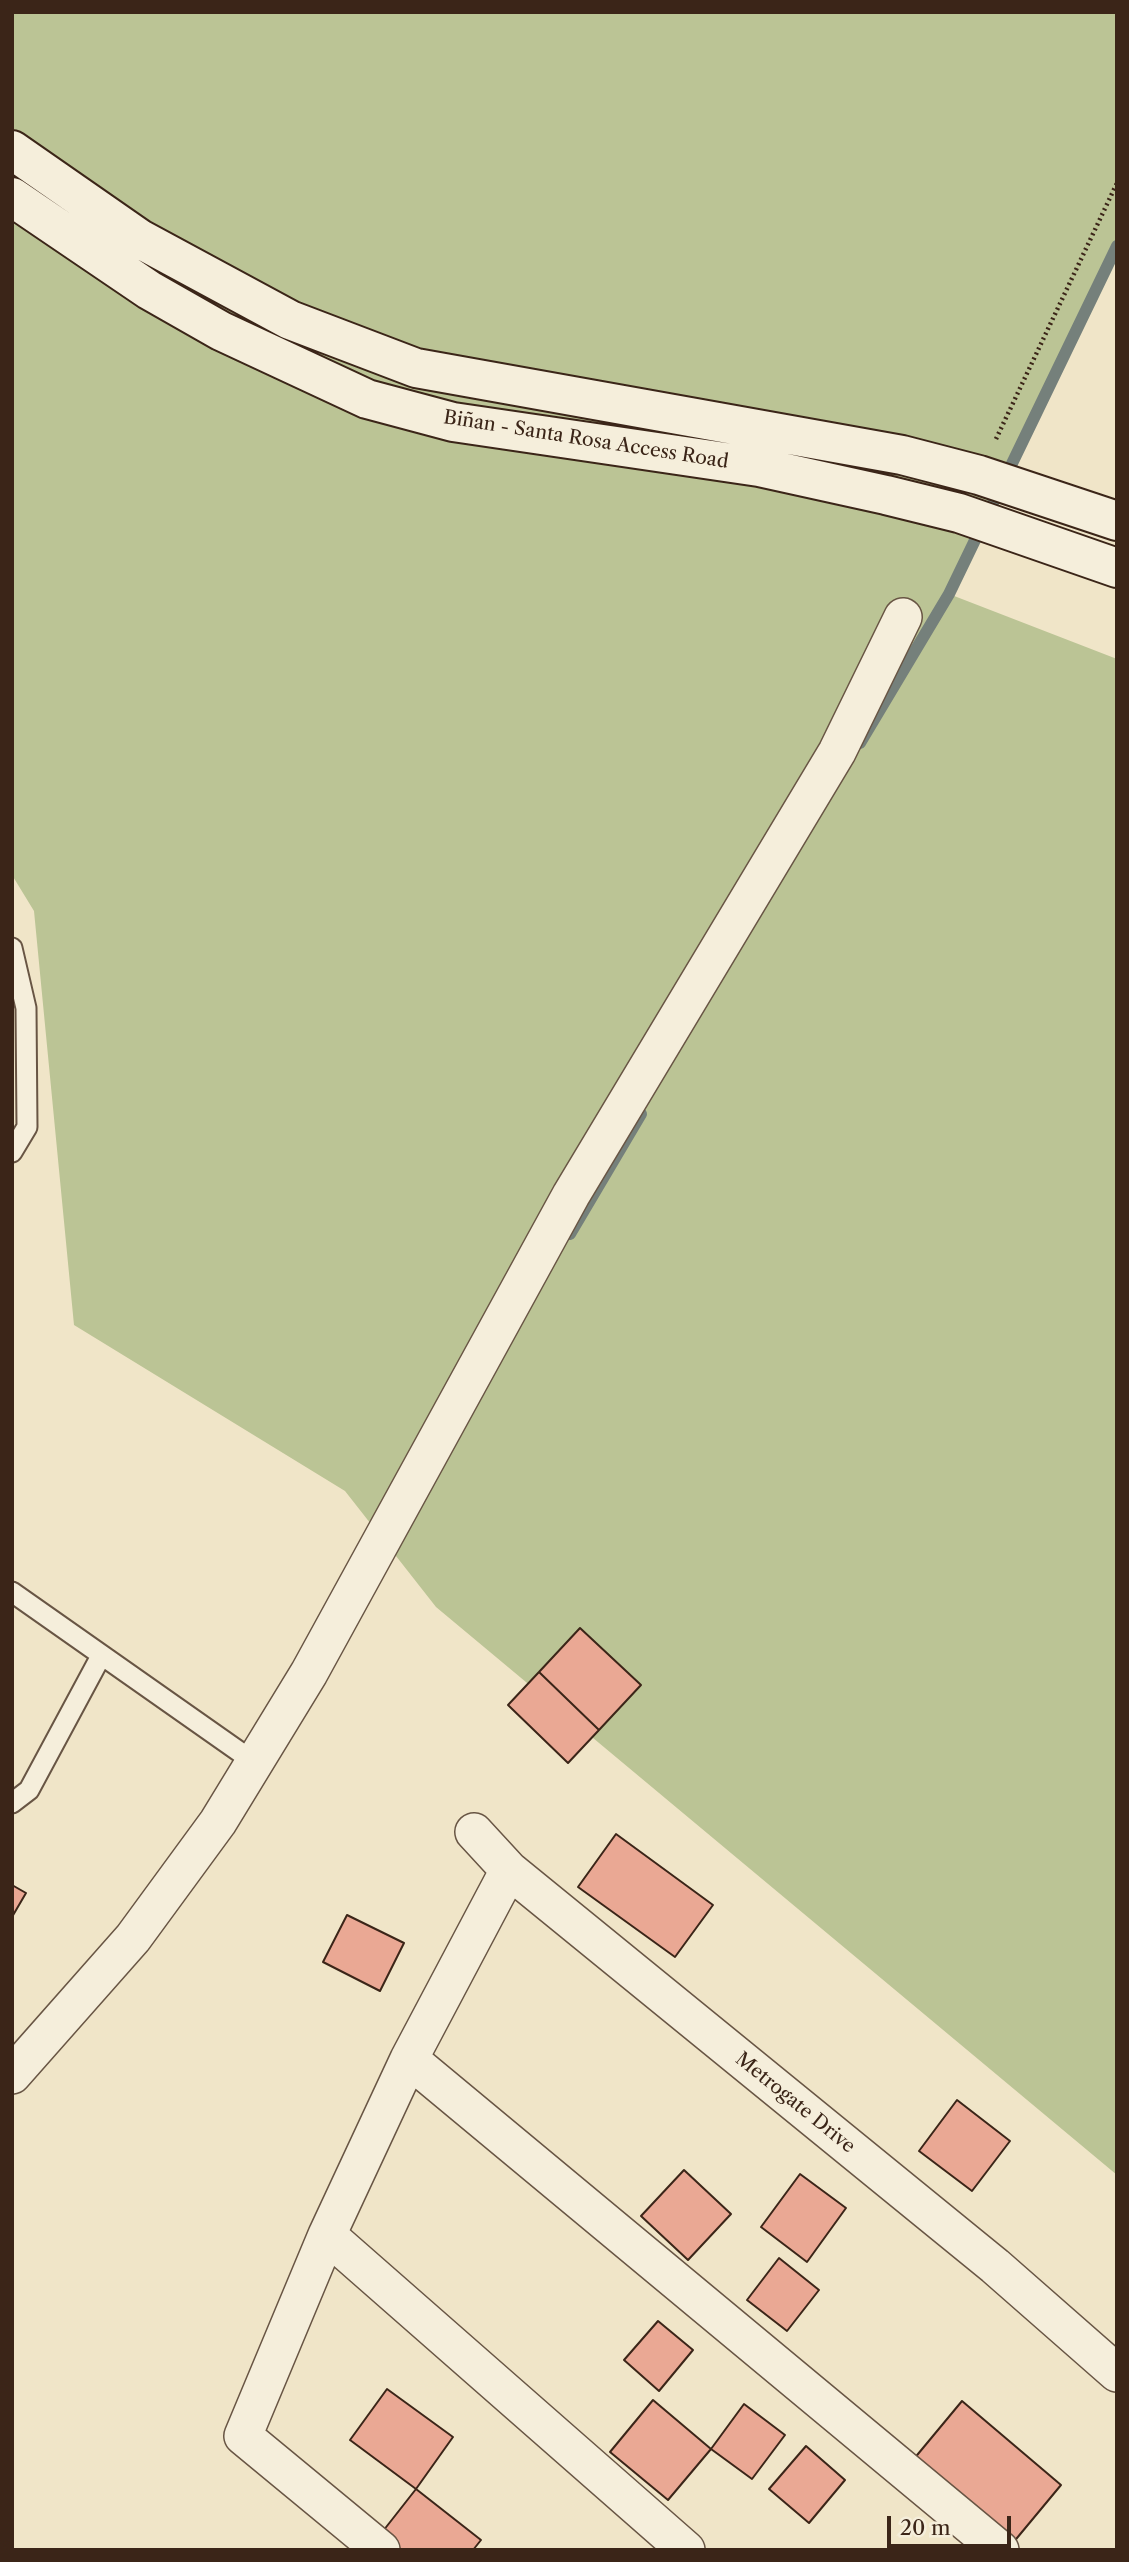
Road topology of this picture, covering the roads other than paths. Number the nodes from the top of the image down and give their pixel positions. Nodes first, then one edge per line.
1 (12, 150) edge
2 (12, 197) edge
3 (131, 255) junction
4 (979, 475) junction
5 (960, 513) junction
6 (1117, 521) edge
7 (1117, 568) edge
8 (903, 617) dead end
9 (12, 948) edge
10 (12, 1152) edge
11 (12, 1592) edge
12 (101, 1656) junction
13 (254, 1762) junction
14 (12, 1804) edge
15 (474, 1832) dead end
16 (509, 1870) junction
17 (409, 2059) junction
18 (12, 2075) edge
19 (327, 2235) junction
20 (1117, 2373) edge
21 (381, 2550) edge
22 (687, 2550) edge
23 (1000, 2550) edge

1 - 3 main road, Biñan - Santa Rosa Access Road
2 - 3 main road, Biñan - Santa Rosa Access Road
3 - 4 main road, Biñan - Santa Rosa Access Road
3 - 5 main road, Biñan - Santa Rosa Access Road
4 - 5 main road
4 - 6 main road, Biñan - Santa Rosa Access Road
5 - 7 main road, Biñan - Santa Rosa Access Road
8 - 13 street
9 - 10 lane
11 - 12 lane
12 - 13 lane
12 - 14 lane
13 - 18 street
15 - 16 street, Metrogate Drive
16 - 17 street
16 - 20 street, Metrogate Drive
17 - 19 street
17 - 23 street
19 - 21 street
19 - 22 street

